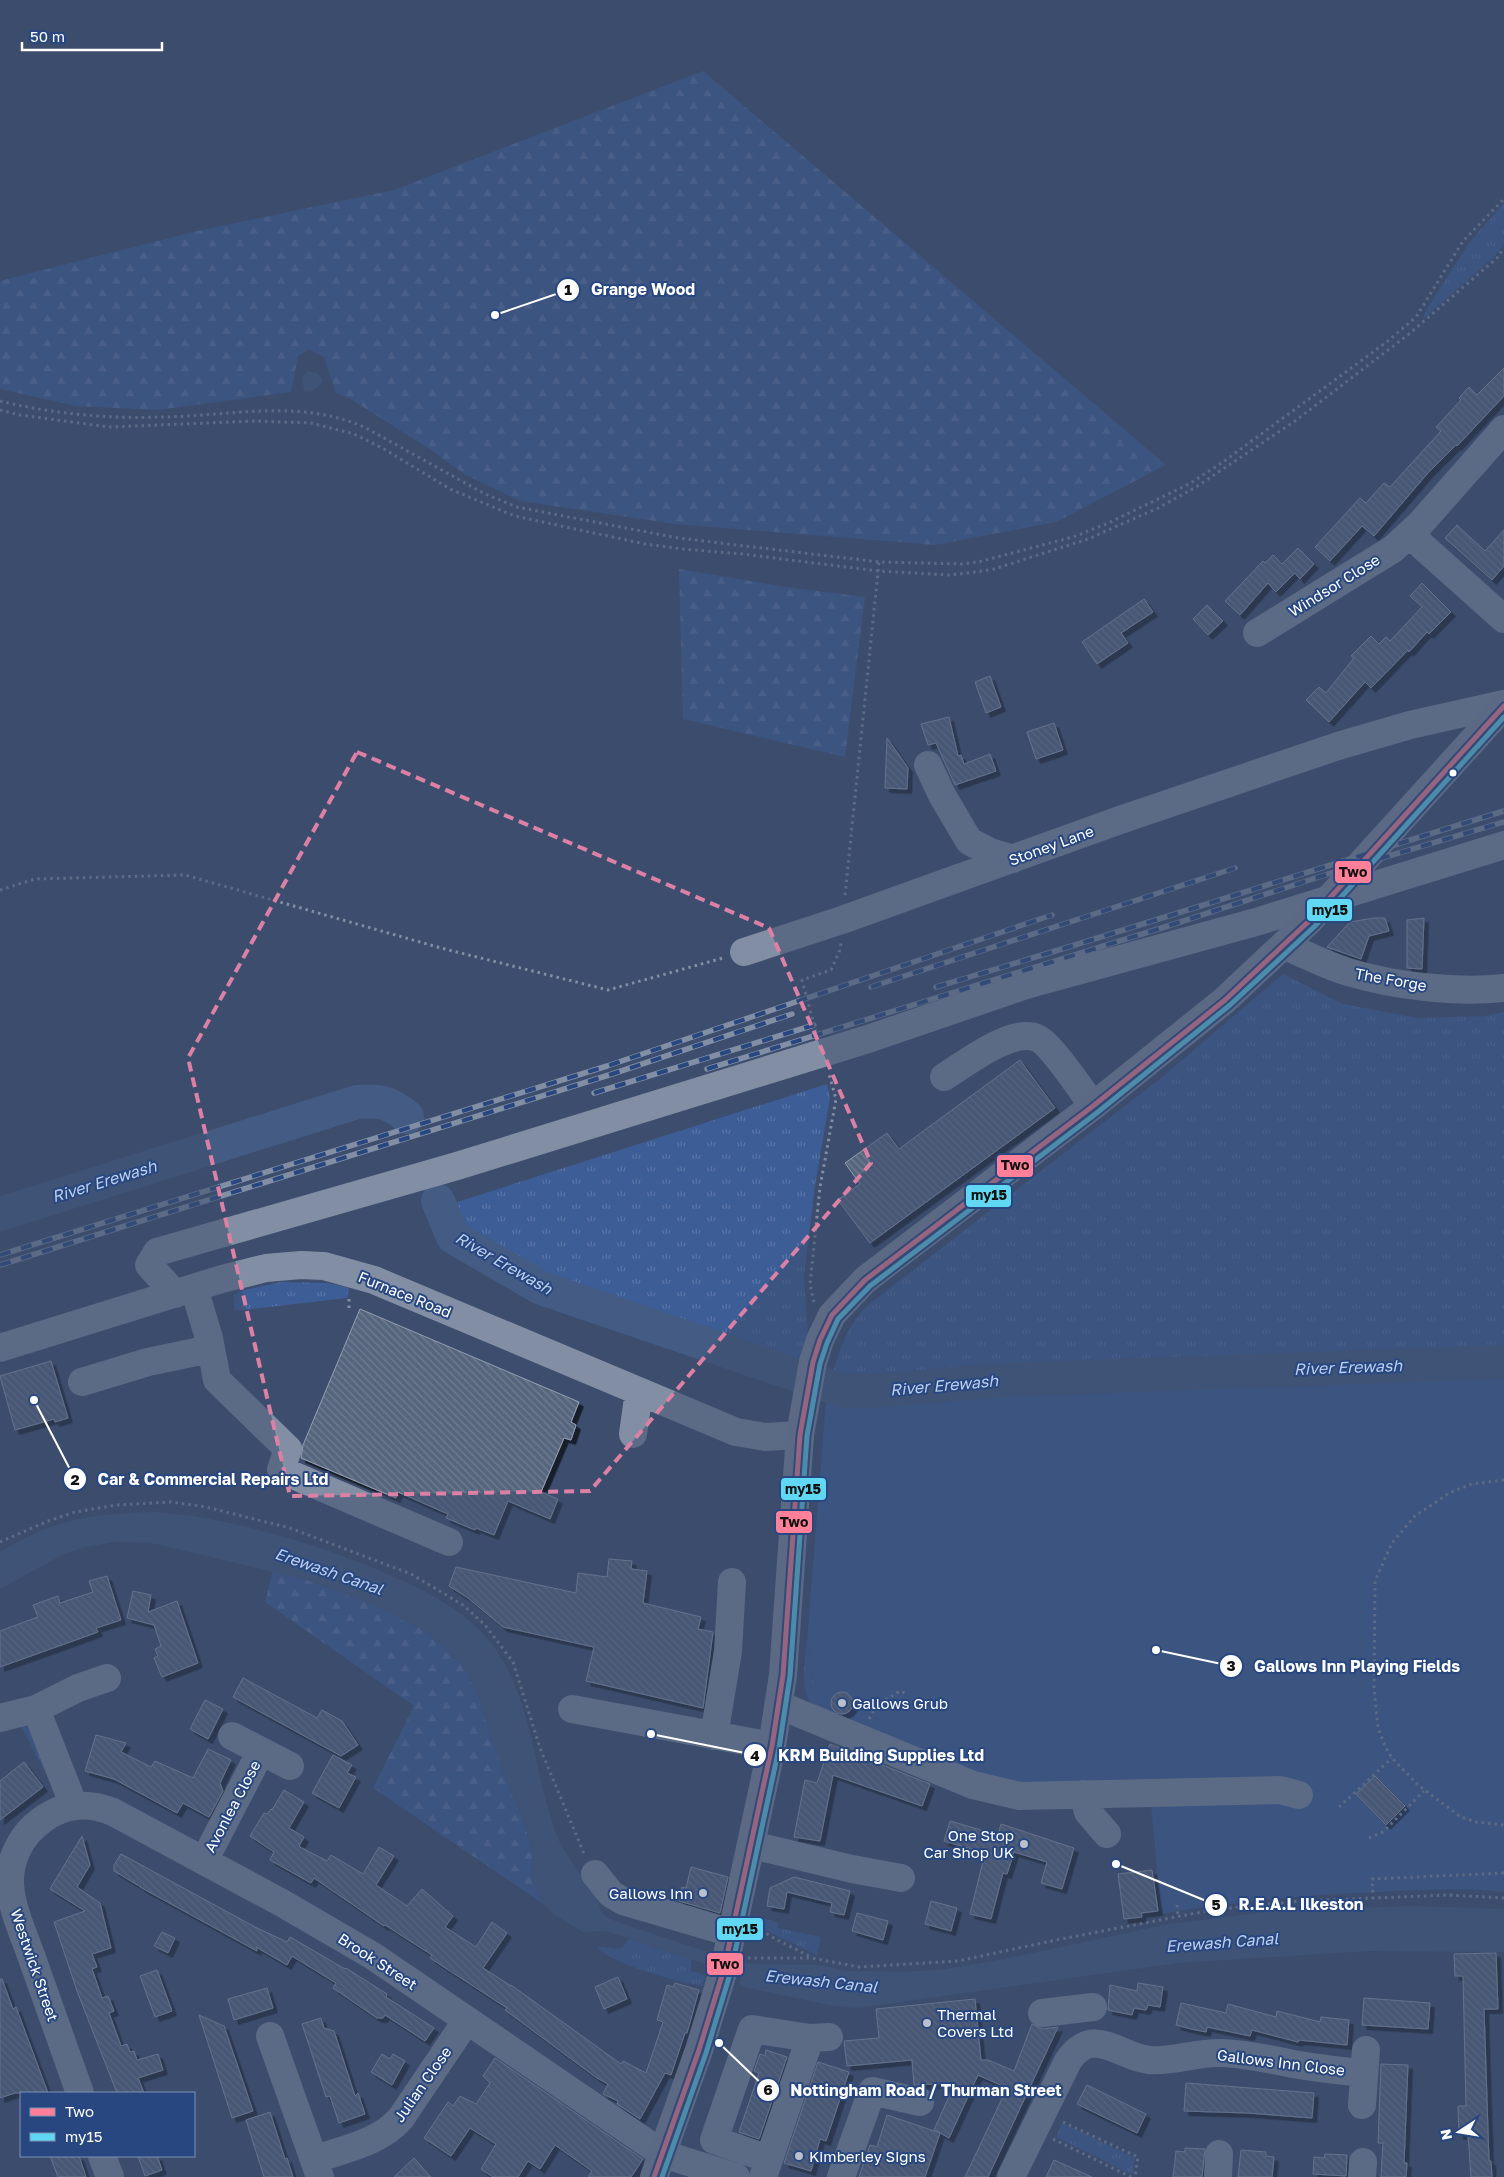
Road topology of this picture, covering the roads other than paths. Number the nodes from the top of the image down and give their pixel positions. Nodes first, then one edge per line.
1 (1504, 429) edge
2 (1410, 535) junction
3 (1504, 619) edge
4 (1257, 634) dead end
5 (1504, 705) edge
6 (928, 765) dead end
7 (1504, 845) edge
8 (1014, 859) junction
9 (1289, 940) junction
10 (744, 952) road end
11 (1504, 988) edge
12 (944, 1077) dead end
13 (1093, 1106) junction
14 (184, 1291) junction
15 (0, 1348) edge
16 (210, 1349) junction
17 (82, 1382) dead end
18 (639, 1391) junction
19 (633, 1434) dead end
20 (800, 1435) junction
21 (448, 1542) dead end
22 (732, 1582) dead end
23 (92, 1677) dead end
24 (779, 1705) junction
25 (36, 1709) junction
26 (572, 1709) dead end
27 (0, 1718) edge
28 (232, 1736) dead end
29 (714, 1736) junction
30 (772, 1746) junction
31 (261, 1751) junction
32 (290, 1766) dead end
33 (1083, 1794) junction
34 (1299, 1795) dead end
35 (74, 1806) junction
36 (1108, 1834) dead end
37 (752, 1845) junction
38 (204, 1861) junction
39 (596, 1874) road end
40 (888, 1882) dead end
41 (739, 1939) junction
42 (1042, 2013) dead end
43 (467, 2020) junction
44 (1084, 2046) junction
45 (269, 2048) dead end
46 (80, 2092) edge
47 (920, 2102) dead end
48 (1362, 2105) dead end
49 (102, 2157) edge
50 (658, 2165) edge
51 (317, 2168) edge
52 (766, 2168) edge
53 (110, 2177) edge
54 (736, 2177) edge
55 (841, 2177) edge
56 (1011, 2177) edge

1 - 2 street, Windsor Close
2 - 3 street
2 - 4 street, Windsor Close
5 - 8 street, Stoney Lane
5 - 9 main road
6 - 8 street
7 - 14 street
8 - 10 street, Stoney Lane
9 - 11 street, The Forge
9 - 13 main road
12 - 13 street
13 - 20 main road
14 - 15 street, Furnace Road
14 - 16 street
14 - 18 street, Furnace Road
16 - 17 street
16 - 21 street
18 - 19 street
18 - 20 street, Furnace Road
20 - 24 main road
22 - 29 street
23 - 25 street
24 - 30 main road
24 - 33 street
25 - 27 street
25 - 35 street
26 - 29 street
28 - 31 street, Avonlea Close
29 - 30 street
30 - 37 main road
31 - 32 street, Avonlea Close
31 - 38 street, Avonlea Close
33 - 34 street
33 - 36 street
35 - 38 street, Brook Street
35 - 46 street, Westwick Street
37 - 40 street
37 - 41 main road
38 - 43 street, Brook Street
39 - 41 street
41 - 50 main road
42 - 44 street
43 - 50 street, Brook Street
43 - 51 street, Julian Close
44 - 48 street, Gallows Inn Close
44 - 56 street
45 - 51 street, Julian Close
47 - 55 street
49 - 53 street
50 - 54 street, Brook Street
52 - 52 street

